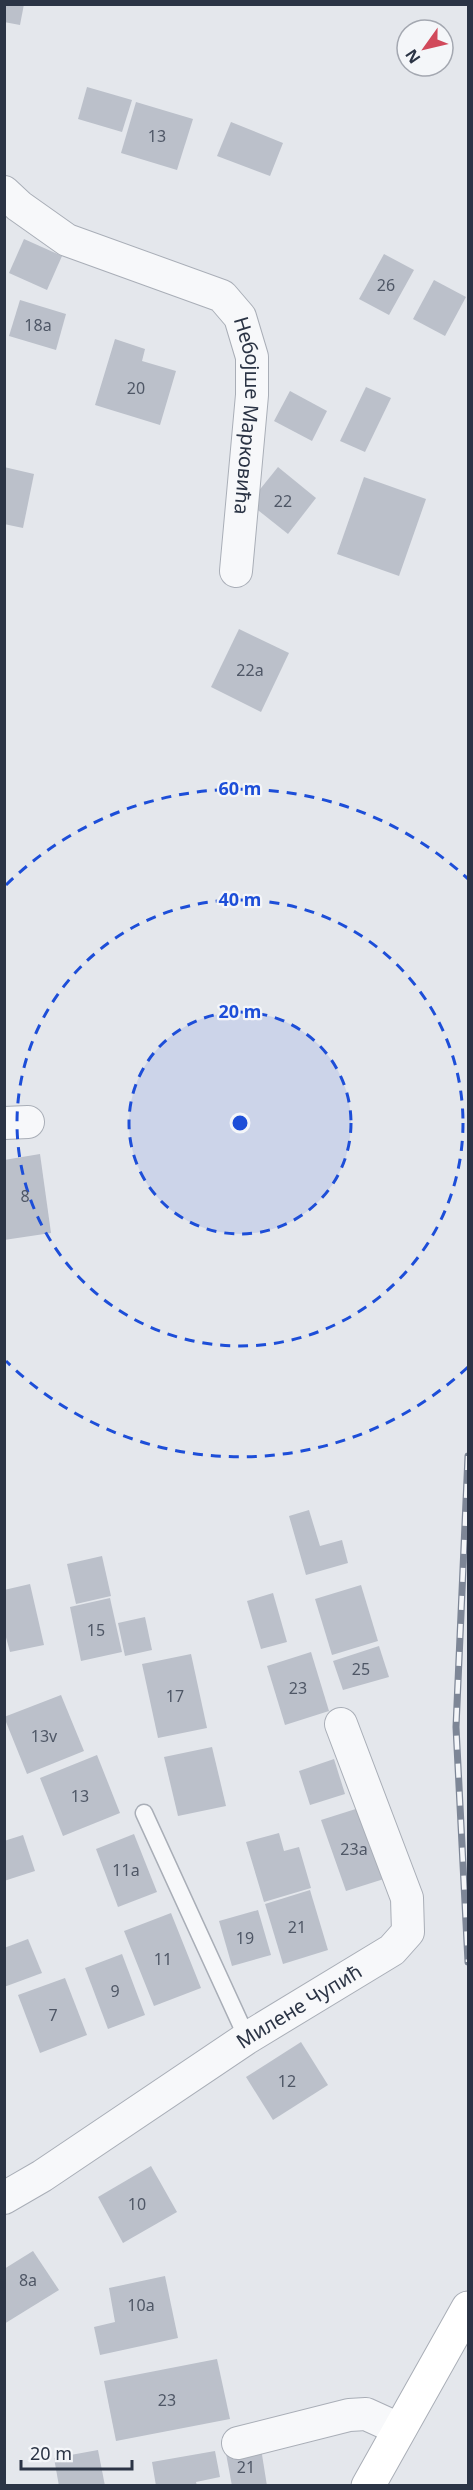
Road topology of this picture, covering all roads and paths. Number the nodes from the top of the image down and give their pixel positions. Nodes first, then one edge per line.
1 (4, 192) edge
2 (236, 571) dead end
3 (342, 1724) dead end
4 (144, 1813) dead end
5 (247, 2038) junction
6 (4, 2198) edge
7 (468, 2308) edge
8 (399, 2429) junction
9 (238, 2443) dead end
10 (368, 2486) edge

1 - 2 street, Небојше Марковића
3 - 5 street, Милене Чупић
4 - 5 lane
5 - 6 street, Милене Чупић
7 - 8 main road
8 - 9 street
8 - 10 main road

